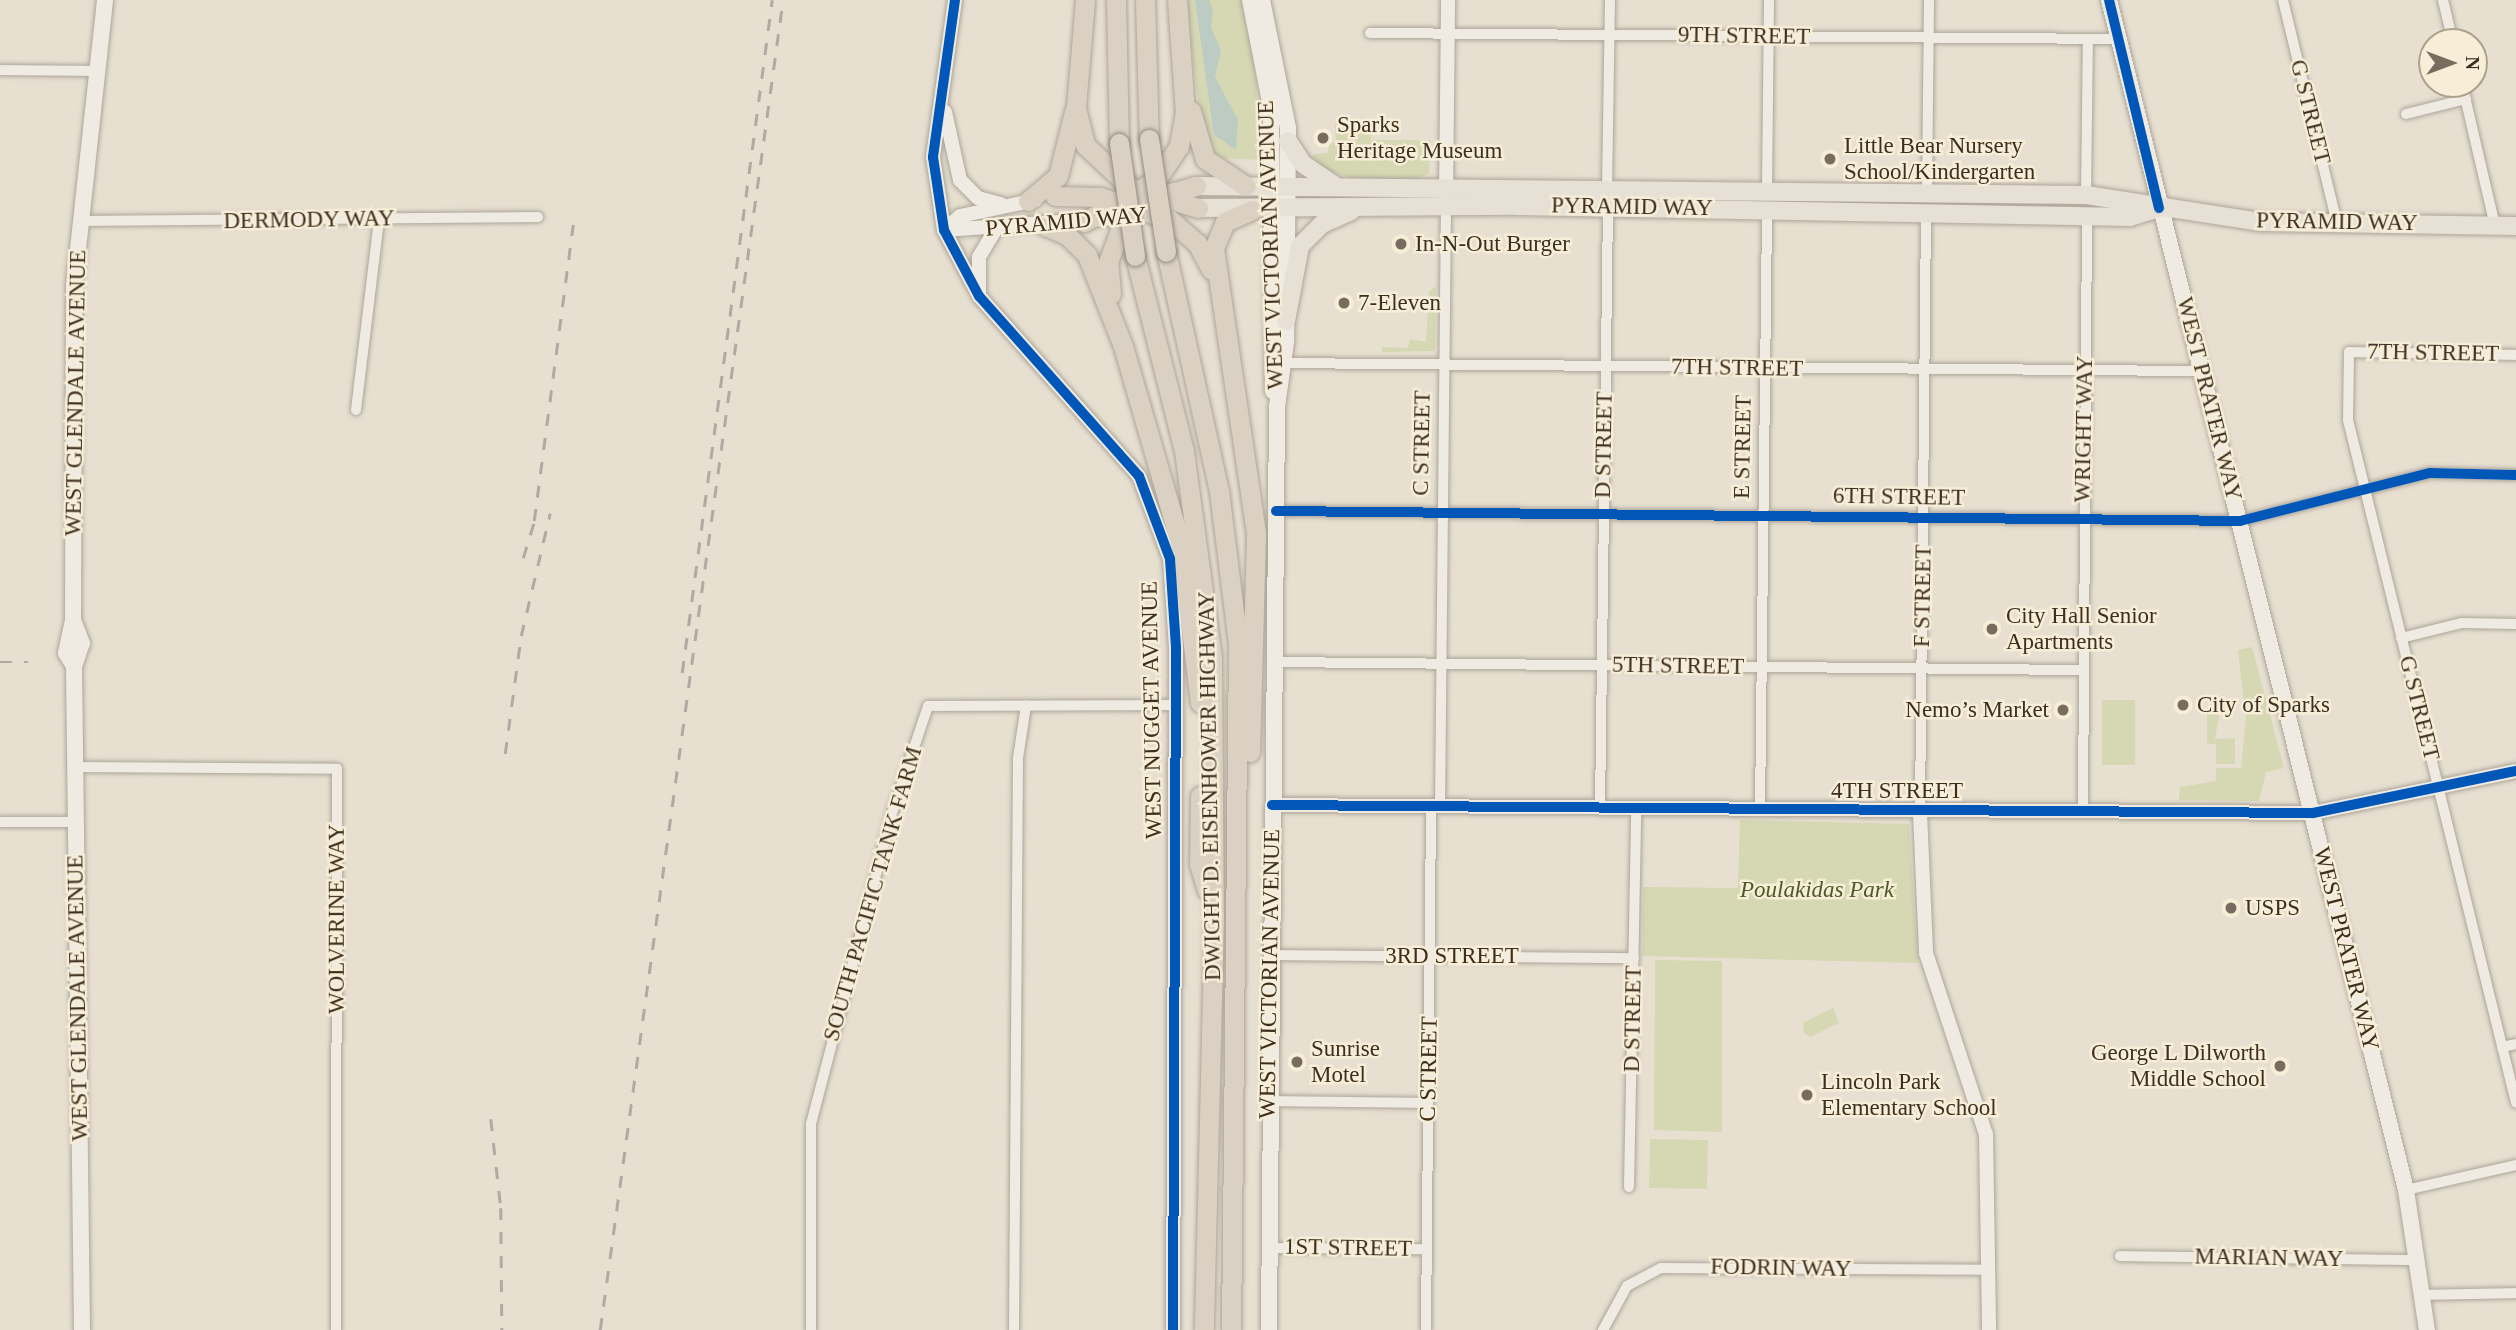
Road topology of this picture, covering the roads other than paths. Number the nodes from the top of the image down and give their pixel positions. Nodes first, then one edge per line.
1 (105, 0) edge
2 (955, 0) edge
3 (1085, 0) edge
4 (1116, 0) edge
5 (1145, 0) edge
6 (1177, 0) edge
7 (1250, 0) edge
8 (1262, 0) edge
9 (1448, 0) edge
10 (1610, 0) edge
11 (1769, 0) edge
12 (1928, 0) edge
13 (2109, 0) edge
14 (2283, 0) edge
15 (2443, 0) edge
16 (2450, 28) edge
17 (1370, 33) dead end
18 (1447, 34) junction
19 (1609, 34) junction
20 (1769, 36) junction
21 (1928, 37) junction
22 (2118, 38) junction
23 (2088, 39) junction
24 (0, 70) edge
25 (97, 71) junction
26 (1182, 75) junction
27 (944, 76) junction
28 (2466, 99) joint
29 (1076, 108) junction
30 (2406, 114) dead end
31 (1288, 141) junction
32 (1196, 186) joint
33 (1246, 186) junction
34 (1279, 187) junction
35 (1337, 187) junction
36 (1055, 196) joint
37 (1446, 197) junction
38 (1607, 198) junction
39 (1767, 200) junction
40 (1028, 201) junction
41 (1140, 201) junction
42 (1926, 202) junction
43 (1003, 204) junction
44 (2087, 204) junction
45 (1361, 207) junction
46 (1198, 208) joint
47 (2159, 208) junction
48 (1270, 209) junction
49 (538, 217) dead end
50 (379, 219) junction
51 (80, 221) junction
52 (1084, 222) joint
53 (2337, 223) junction
54 (1045, 226) junction
55 (2496, 226) junction
56 (2516, 226) edge
57 (944, 230) junction
58 (995, 230) junction
59 (1216, 279) junction
60 (979, 296) junction
61 (1286, 321) junction
62 (1123, 346) junction
63 (2349, 352) joint
64 (2516, 355) edge
65 (1278, 363) junction
66 (1444, 365) junction
67 (1605, 367) junction
68 (1765, 369) junction
69 (1925, 370) junction
70 (2202, 371) junction
71 (2085, 372) junction
72 (356, 410) dead end
73 (2516, 475) edge
74 (2365, 490) junction
75 (1276, 511) junction
76 (1443, 513) junction
77 (1603, 515) junction
78 (1763, 516) junction
79 (1923, 518) junction
80 (2084, 520) junction
81 (2240, 521) junction
82 (2516, 624) edge
83 (2401, 638) junction
84 (1274, 662) junction
85 (1441, 663) junction
86 (1602, 665) junction
87 (1762, 667) junction
88 (1922, 668) junction
89 (2082, 670) junction
90 (1176, 705) junction
91 (1026, 706) junction
92 (76, 767) junction
93 (2516, 771) edge
94 (2438, 785) junction
95 (1272, 806) junction
96 (1436, 808) junction
97 (1600, 810) junction
98 (1636, 810) junction
99 (1760, 811) junction
100 (1920, 813) junction
101 (2083, 813) junction
102 (2313, 813) junction
103 (0, 822) edge
104 (76, 822) junction
105 (1238, 857) junction
106 (1214, 915) junction
107 (1270, 955) junction
108 (1430, 956) junction
109 (1634, 958) junction
110 (2516, 1044) edge
111 (2502, 1047) junction
112 (1269, 1101) junction
113 (1428, 1103) junction
114 (2516, 1103) edge
115 (2516, 1165) edge
116 (1234, 1168) junction
117 (1629, 1186) dead end
118 (2406, 1190) junction
119 (1269, 1248) junction
120 (1427, 1250) junction
121 (2120, 1256) dead end
122 (2420, 1260) junction
123 (1990, 1270) junction
124 (2516, 1293) edge
125 (2424, 1296) junction
126 (82, 1330) edge
127 (336, 1330) edge
128 (811, 1330) edge
129 (1014, 1330) edge
130 (1173, 1330) edge
131 (1204, 1330) edge
132 (1231, 1330) edge
133 (1242, 1330) edge
134 (1269, 1330) edge
135 (1426, 1330) edge
136 (1603, 1330) edge
137 (1989, 1330) edge
138 (2427, 1330) edge

1 - 25 main road, WEST GLENDALE AVENUE
2 - 27 street, WEST NUGGET AVENUE
3 - 29 highway
4 - 106 highway, DWIGHT D. EISENHOWER HIGHWAY, bridge
5 - 105 highway, DWIGHT D. EISENHOWER HIGHWAY, bridge
6 - 26 highway
7 - 34 main road, WEST VICTORIAN AVENUE
8 - 31 main road, WEST VICTORIAN AVENUE
9 - 18 street
10 - 19 street, D STREET
11 - 20 street, E STREET
12 - 21 street, F STREET
13 - 22 main road, WEST PRATER WAY
14 - 53 street, G STREET
15 - 16 street
17 - 18 street, 9TH STREET
18 - 19 street, 9TH STREET
18 - 37 street
19 - 20 street, 9TH STREET
19 - 38 street, D STREET
20 - 21 street, 9TH STREET
20 - 39 street, E STREET
21 - 23 street, 9TH STREET
21 - 42 street, F STREET
22 - 23 street, 9TH STREET
22 - 47 main road, WEST PRATER WAY
23 - 44 street, WRIGHT WAY
24 - 25 street
25 - 51 main road, WEST GLENDALE AVENUE
26 - 33 highway
26 - 41 highway
27 - 43 street
27 - 57 street, WEST NUGGET AVENUE
28 - 30 street
28 - 55 street
29 - 40 highway
29 - 41 highway
31 - 34 main road, WEST VICTORIAN AVENUE
31 - 35 main road
32 - 33 main road, PYRAMID WAY
32 - 41 highway
33 - 34 main road, PYRAMID WAY
34 - 35 main road, PYRAMID WAY
34 - 48 main road, WEST VICTORIAN AVENUE
35 - 37 main road, PYRAMID WAY
36 - 40 street, PYRAMID WAY
36 - 41 highway
37 - 38 main road, PYRAMID WAY
37 - 45 main road, PYRAMID WAY
37 - 66 street, C STREET
38 - 39 main road, PYRAMID WAY
38 - 67 street, D STREET
39 - 42 main road, PYRAMID WAY
39 - 68 street, E STREET
40 - 43 street, PYRAMID WAY
41 - 46 highway
41 - 52 highway
41 - 59 highway
41 - 62 highway
42 - 44 main road, PYRAMID WAY
42 - 69 street, F STREET
43 - 57 street, PYRAMID WAY
44 - 47 main road, PYRAMID WAY
44 - 71 street, WRIGHT WAY
45 - 48 main road, PYRAMID WAY
45 - 61 main road
46 - 48 main road, PYRAMID WAY
47 - 53 main road, PYRAMID WAY
47 - 70 main road, WEST PRATER WAY
48 - 59 highway
48 - 61 main road, WEST VICTORIAN AVENUE
48 - 65 main road, WEST VICTORIAN AVENUE
49 - 50 street, DERMODY WAY
50 - 51 street, DERMODY WAY
50 - 72 street
51 - 92 main road, WEST GLENDALE AVENUE
52 - 54 street, PYRAMID WAY
53 - 55 main road, PYRAMID WAY
54 - 58 street, PYRAMID WAY
54 - 62 highway
55 - 56 main road, PYRAMID WAY
57 - 58 street, PYRAMID WAY
57 - 60 street, WEST NUGGET AVENUE
58 - 60 street
59 - 105 highway
60 - 90 street, WEST NUGGET AVENUE
61 - 65 main road, WEST VICTORIAN AVENUE
62 - 106 highway
63 - 64 street, 7TH STREET
63 - 74 street, G STREET
65 - 66 street, 7TH STREET
65 - 75 main road, WEST VICTORIAN AVENUE
66 - 67 street, 7TH STREET
66 - 76 street, C STREET
67 - 68 street, 7TH STREET
67 - 77 street, D STREET
68 - 69 street, 7TH STREET
68 - 78 street, E STREET
69 - 71 street, 7TH STREET
69 - 79 street, F STREET
70 - 71 street, 7TH STREET
70 - 81 main road, WEST PRATER WAY
71 - 80 street, WRIGHT WAY
73 - 74 street, 6TH STREET
74 - 81 street, 6TH STREET
74 - 83 street, G STREET
75 - 76 street, 6TH STREET
75 - 84 main road, WEST VICTORIAN AVENUE
76 - 77 street, 6TH STREET
76 - 85 street, C STREET
77 - 78 street, 6TH STREET
77 - 86 street, D STREET
78 - 79 street, 6TH STREET
78 - 87 street, E STREET
79 - 80 street, 6TH STREET
79 - 88 street, F STREET
80 - 81 street, 6TH STREET
80 - 89 street, WRIGHT WAY
81 - 102 main road, WEST PRATER WAY
82 - 83 street
83 - 94 street, G STREET
84 - 85 street, 5TH STREET
84 - 95 main road, WEST VICTORIAN AVENUE
85 - 86 street, 5TH STREET
85 - 96 street, C STREET
86 - 87 street, 5TH STREET
86 - 97 street, D STREET
87 - 88 street, 5TH STREET
87 - 99 street, E STREET
88 - 89 street, 5TH STREET
88 - 100 street, F STREET
89 - 101 street, WRIGHT WAY
90 - 91 street, SOUTH PACIFIC TANK FARM
90 - 130 street, WEST NUGGET AVENUE
91 - 128 street, SOUTH PACIFIC TANK FARM
91 - 129 street
92 - 104 main road, WEST GLENDALE AVENUE
92 - 127 street, WOLVERINE WAY
93 - 94 street, 4TH STREET
94 - 102 street, 4TH STREET
94 - 111 street, G STREET
95 - 96 street, 4TH STREET
95 - 107 main road, WEST VICTORIAN AVENUE
96 - 97 street, 4TH STREET
96 - 108 street, C STREET
97 - 98 street, 4TH STREET
98 - 99 street, 4TH STREET
98 - 109 street, D STREET
99 - 100 street, 4TH STREET
100 - 101 street, 4TH STREET
100 - 123 street
101 - 102 street, 4TH STREET
102 - 118 main road, WEST PRATER WAY
103 - 104 street
104 - 126 main road, WEST GLENDALE AVENUE
105 - 116 highway, DWIGHT D. EISENHOWER HIGHWAY
106 - 131 highway, DWIGHT D. EISENHOWER HIGHWAY
107 - 108 street, 3RD STREET
107 - 112 main road, WEST VICTORIAN AVENUE
108 - 109 street, 3RD STREET
108 - 113 street, C STREET
109 - 117 street, D STREET
110 - 111 street
111 - 114 street, G STREET
112 - 113 street
112 - 119 main road, WEST VICTORIAN AVENUE
113 - 120 street, C STREET
115 - 118 street
116 - 132 highway, DWIGHT D. EISENHOWER HIGHWAY
116 - 133 highway
118 - 122 main road, WEST PRATER WAY
119 - 120 street, 1ST STREET
119 - 134 main road, WEST VICTORIAN AVENUE
120 - 135 street, C STREET
121 - 122 street, MARIAN WAY
122 - 125 main road, WEST PRATER WAY
123 - 136 street, FODRIN WAY
123 - 137 street
124 - 125 street
125 - 138 main road, WEST PRATER WAY

